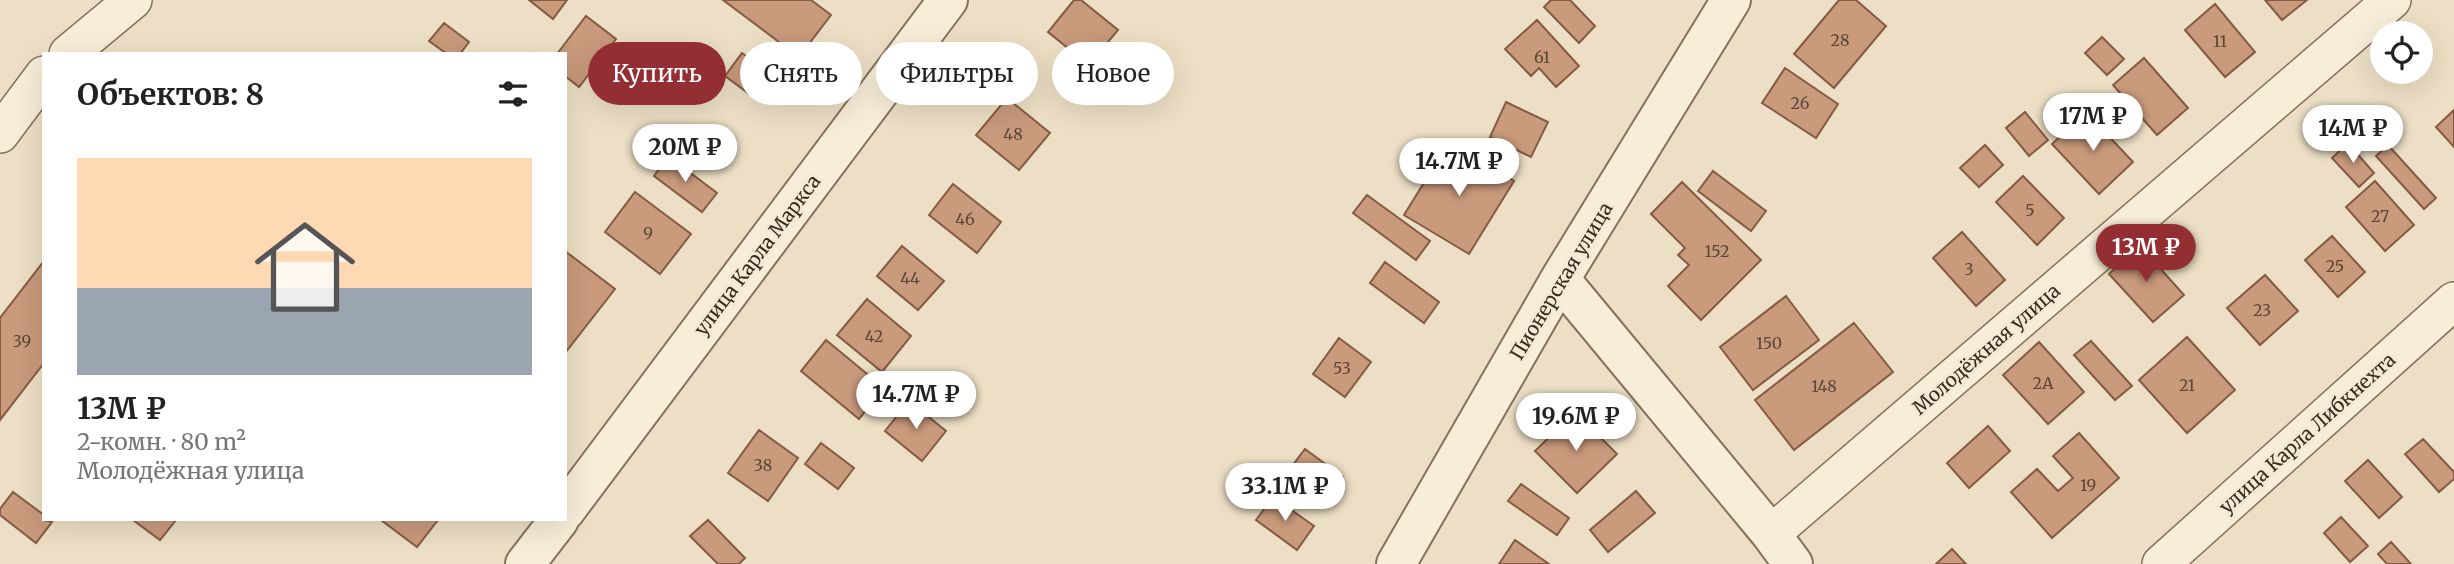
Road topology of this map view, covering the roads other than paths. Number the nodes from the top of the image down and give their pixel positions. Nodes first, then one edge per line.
1 (133, 0) edge
2 (948, 0) edge
3 (1731, 0) edge
4 (2392, 0) edge
5 (70, 52) edge
6 (42, 78) edge
7 (0, 134) edge
8 (1560, 279) junction
9 (2454, 301) edge
10 (567, 508) edge
11 (558, 521) edge
12 (1782, 549) edge
13 (526, 564) edge
14 (1396, 564) edge
15 (2161, 564) edge

1 - 5 street
2 - 10 street, улица Карла Маркса
3 - 8 street, Пионерская улица
4 - 12 street, Молодёжная улица
6 - 7 street
8 - 12 street
8 - 14 street, Пионерская улица
9 - 15 street, улица Карла Либкнехта
11 - 13 street

